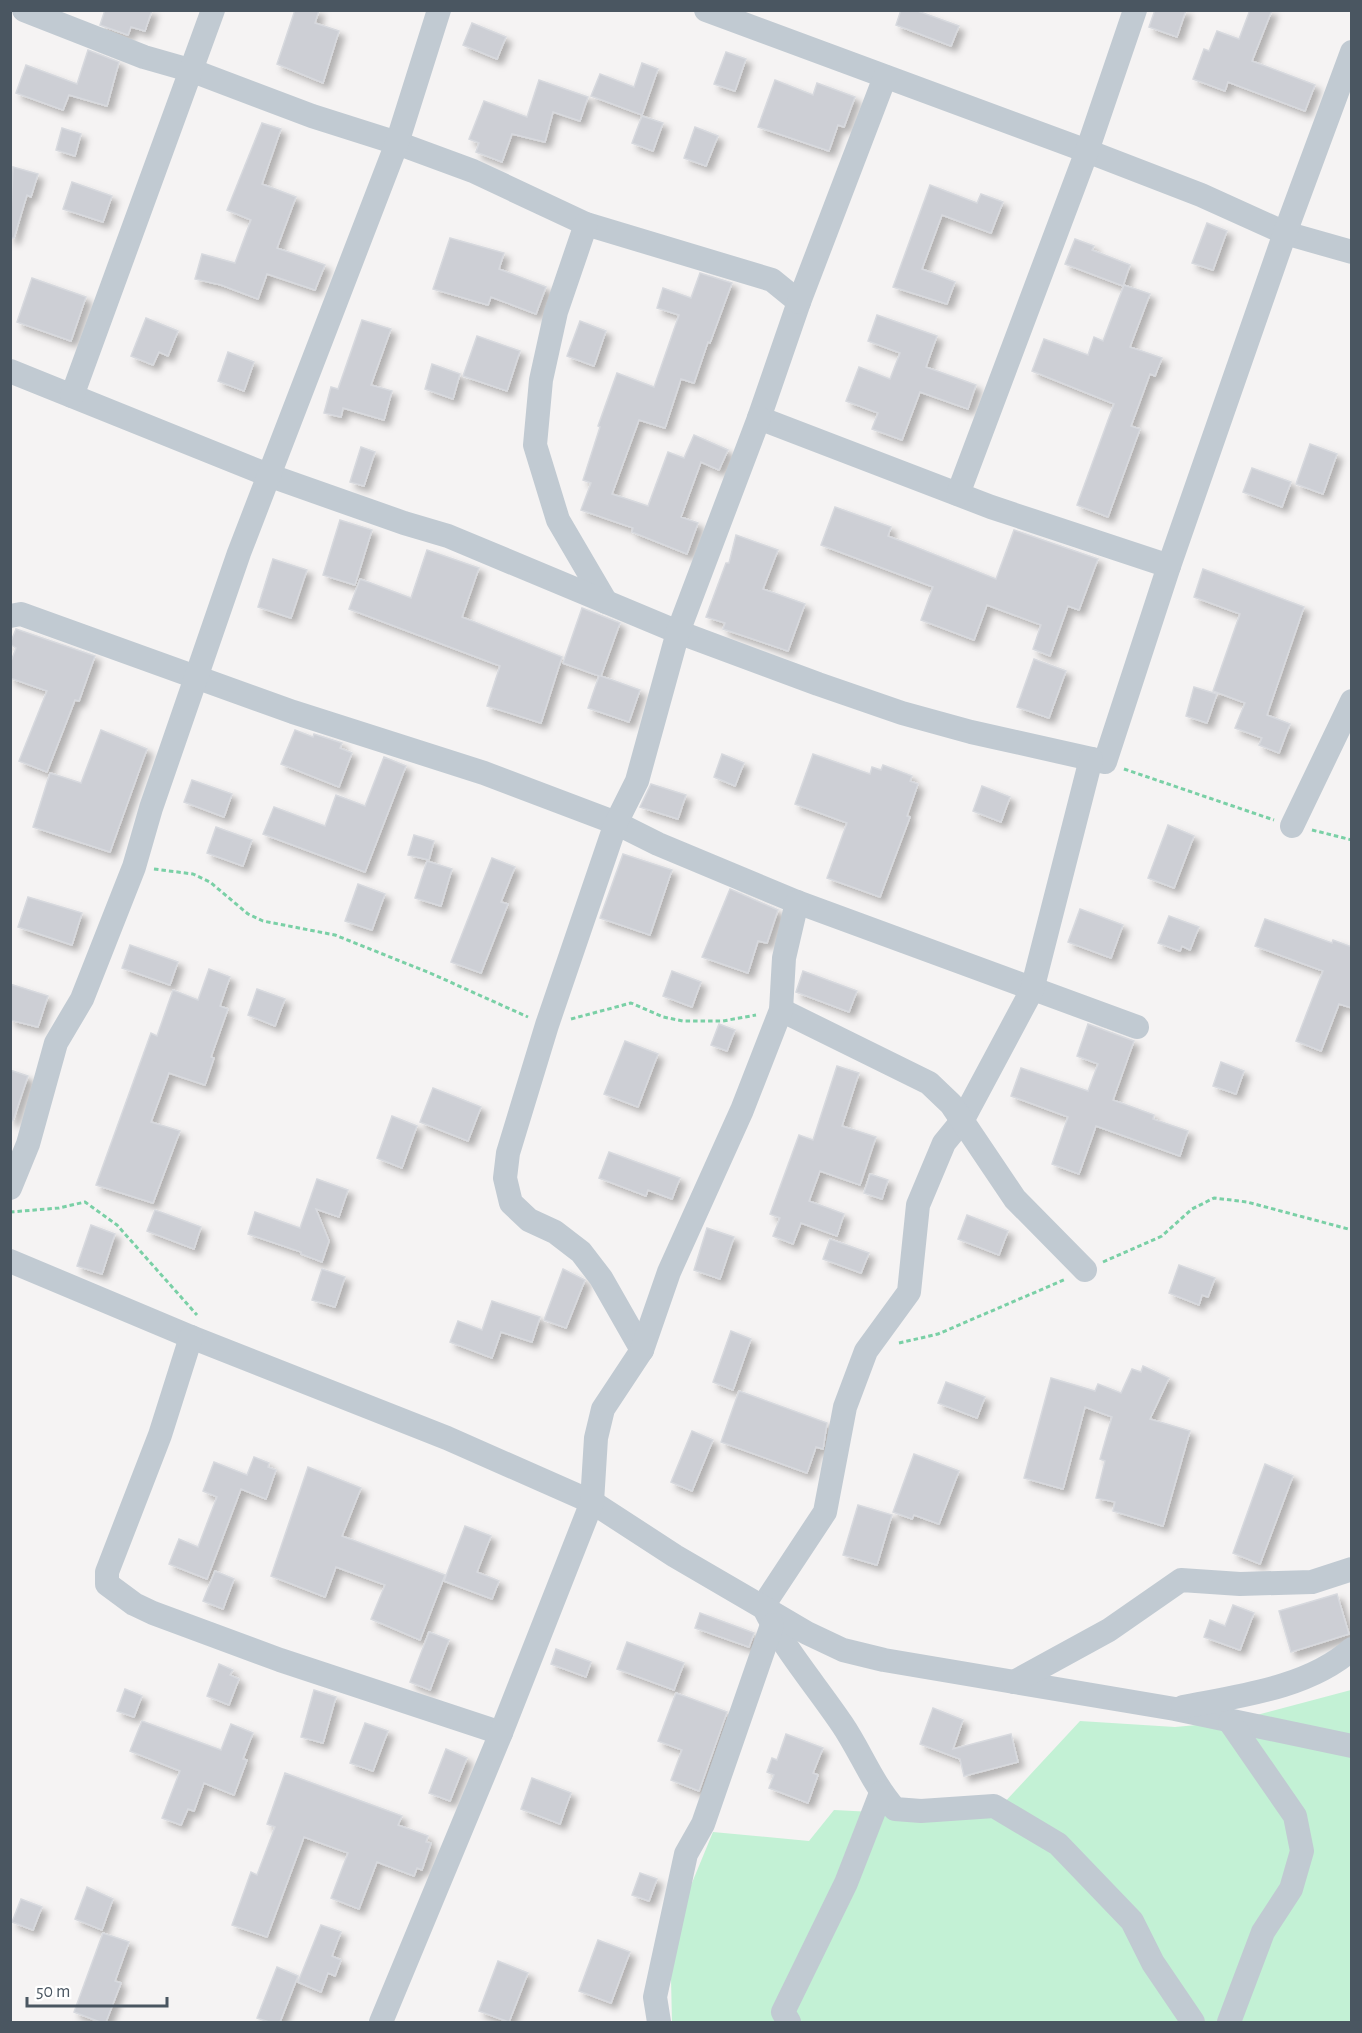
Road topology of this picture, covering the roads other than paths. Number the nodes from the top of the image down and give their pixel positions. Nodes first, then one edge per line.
1 (24, 10) edge
2 (213, 10) edge
3 (439, 10) edge
4 (706, 10) edge
5 (1134, 10) edge
6 (1352, 52) edge
7 (193, 71) junction
8 (885, 76) junction
9 (397, 143) junction
10 (1087, 151) junction
11 (586, 224) junction
12 (1285, 233) junction
13 (1352, 252) edge
14 (799, 302) junction
15 (10, 371) edge
16 (72, 396) junction
17 (759, 418) junction
18 (268, 476) junction
19 (958, 494) junction
20 (1169, 566) junction
21 (606, 602) junction
22 (10, 616) edge
23 (678, 632) junction
24 (197, 679) junction
25 (1352, 701) edge
26 (1098, 761) junction
27 (616, 823) junction
28 (1292, 826) road end
29 (797, 902) junction
30 (1032, 990) junction
31 (781, 1010) junction
32 (1137, 1027) dead end
33 (962, 1121) junction
34 (10, 1188) edge
35 (10, 1261) edge
36 (1085, 1270) road end
37 (194, 1326) junction
38 (642, 1350) junction
39 (592, 1502) junction
40 (1352, 1569) edge
41 (767, 1615) junction
42 (1352, 1649) edge
43 (1014, 1682) junction
44 (1175, 1709) junction
45 (1230, 1722) junction
46 (501, 1733) junction
47 (1352, 1746) edge
48 (881, 1793) junction
49 (381, 2022) edge
50 (659, 2022) edge
51 (789, 2022) edge
52 (1193, 2022) edge
53 (1229, 2022) edge

1 - 7 street
2 - 7 street
3 - 9 street
4 - 8 street
5 - 10 street
6 - 12 street
7 - 9 street
7 - 16 street
8 - 10 street
8 - 14 street
9 - 11 street
9 - 18 street
10 - 12 street
10 - 19 street
11 - 14 street
11 - 21 street
12 - 13 street
12 - 20 street
14 - 17 street
15 - 16 street
16 - 18 street
17 - 19 street
17 - 23 street
18 - 21 street
18 - 24 street
19 - 20 street
20 - 26 street
21 - 23 street
22 - 24 street
23 - 26 street
23 - 27 street
24 - 27 street
24 - 34 street
25 - 28 street
26 - 30 street
27 - 29 street
27 - 38 street
29 - 30 street
29 - 31 street
30 - 32 street
30 - 33 street
31 - 33 street
31 - 38 street
33 - 36 street
33 - 41 street
35 - 37 street
37 - 39 street
37 - 46 street
38 - 39 street
39 - 41 street
39 - 46 street
40 - 43 street
41 - 43 street
41 - 48 street
41 - 50 street
42 - 44 street
43 - 44 street
44 - 45 street
45 - 47 street
45 - 53 street
46 - 49 street
48 - 51 street
48 - 52 street

